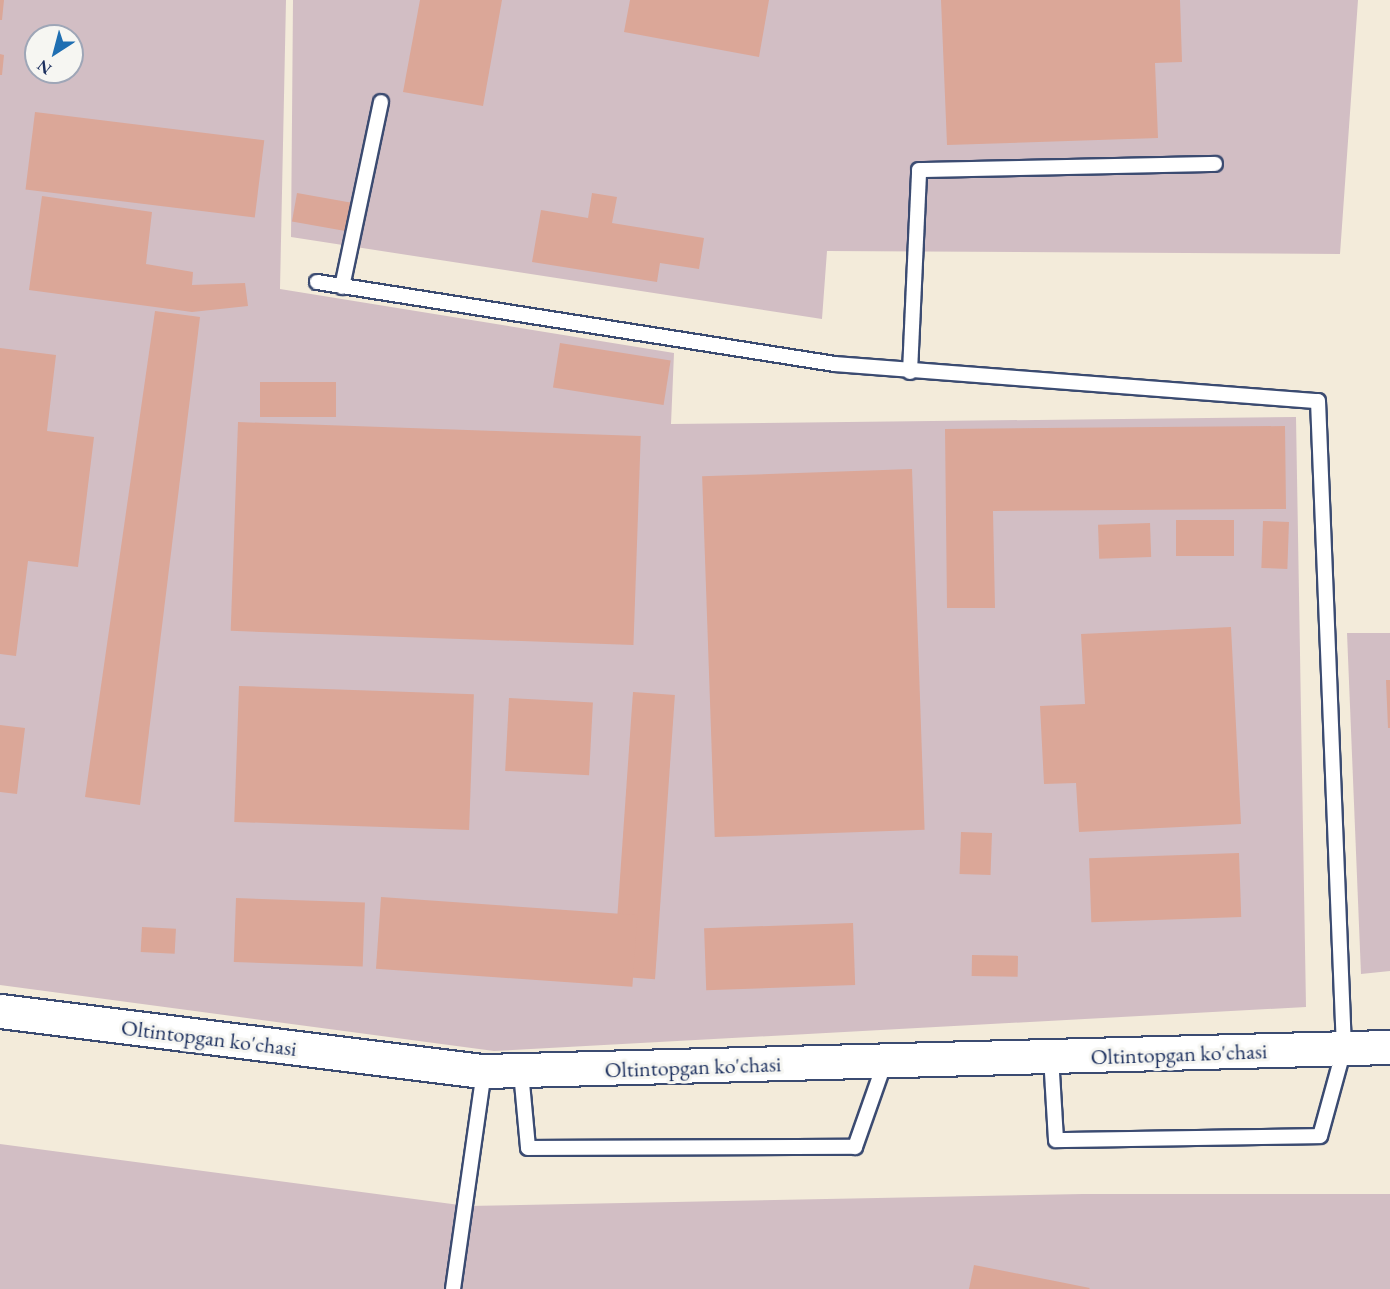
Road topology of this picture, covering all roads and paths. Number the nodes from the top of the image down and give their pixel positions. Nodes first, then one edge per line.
1 (381, 102) dead end
2 (1215, 164) dead end
3 (317, 282) dead end
4 (342, 287) junction
5 (910, 372) junction
6 (0, 1011) edge
7 (1390, 1047) edge
8 (1344, 1049) junction
9 (1052, 1057) junction
10 (885, 1062) junction
11 (484, 1071) junction
12 (521, 1072) junction
13 (453, 1289) edge

1 - 4 lane
2 - 5 lane
3 - 4 lane
4 - 5 lane
5 - 8 lane
6 - 11 street, Oltintopgan ko'chasi
7 - 8 street, Oltintopgan ko'chasi
8 - 9 street, Oltintopgan ko'chasi
8 - 9 lane
9 - 10 street, Oltintopgan ko'chasi
10 - 12 street, Oltintopgan ko'chasi
10 - 12 lane
11 - 12 street, Oltintopgan ko'chasi
11 - 13 lane

